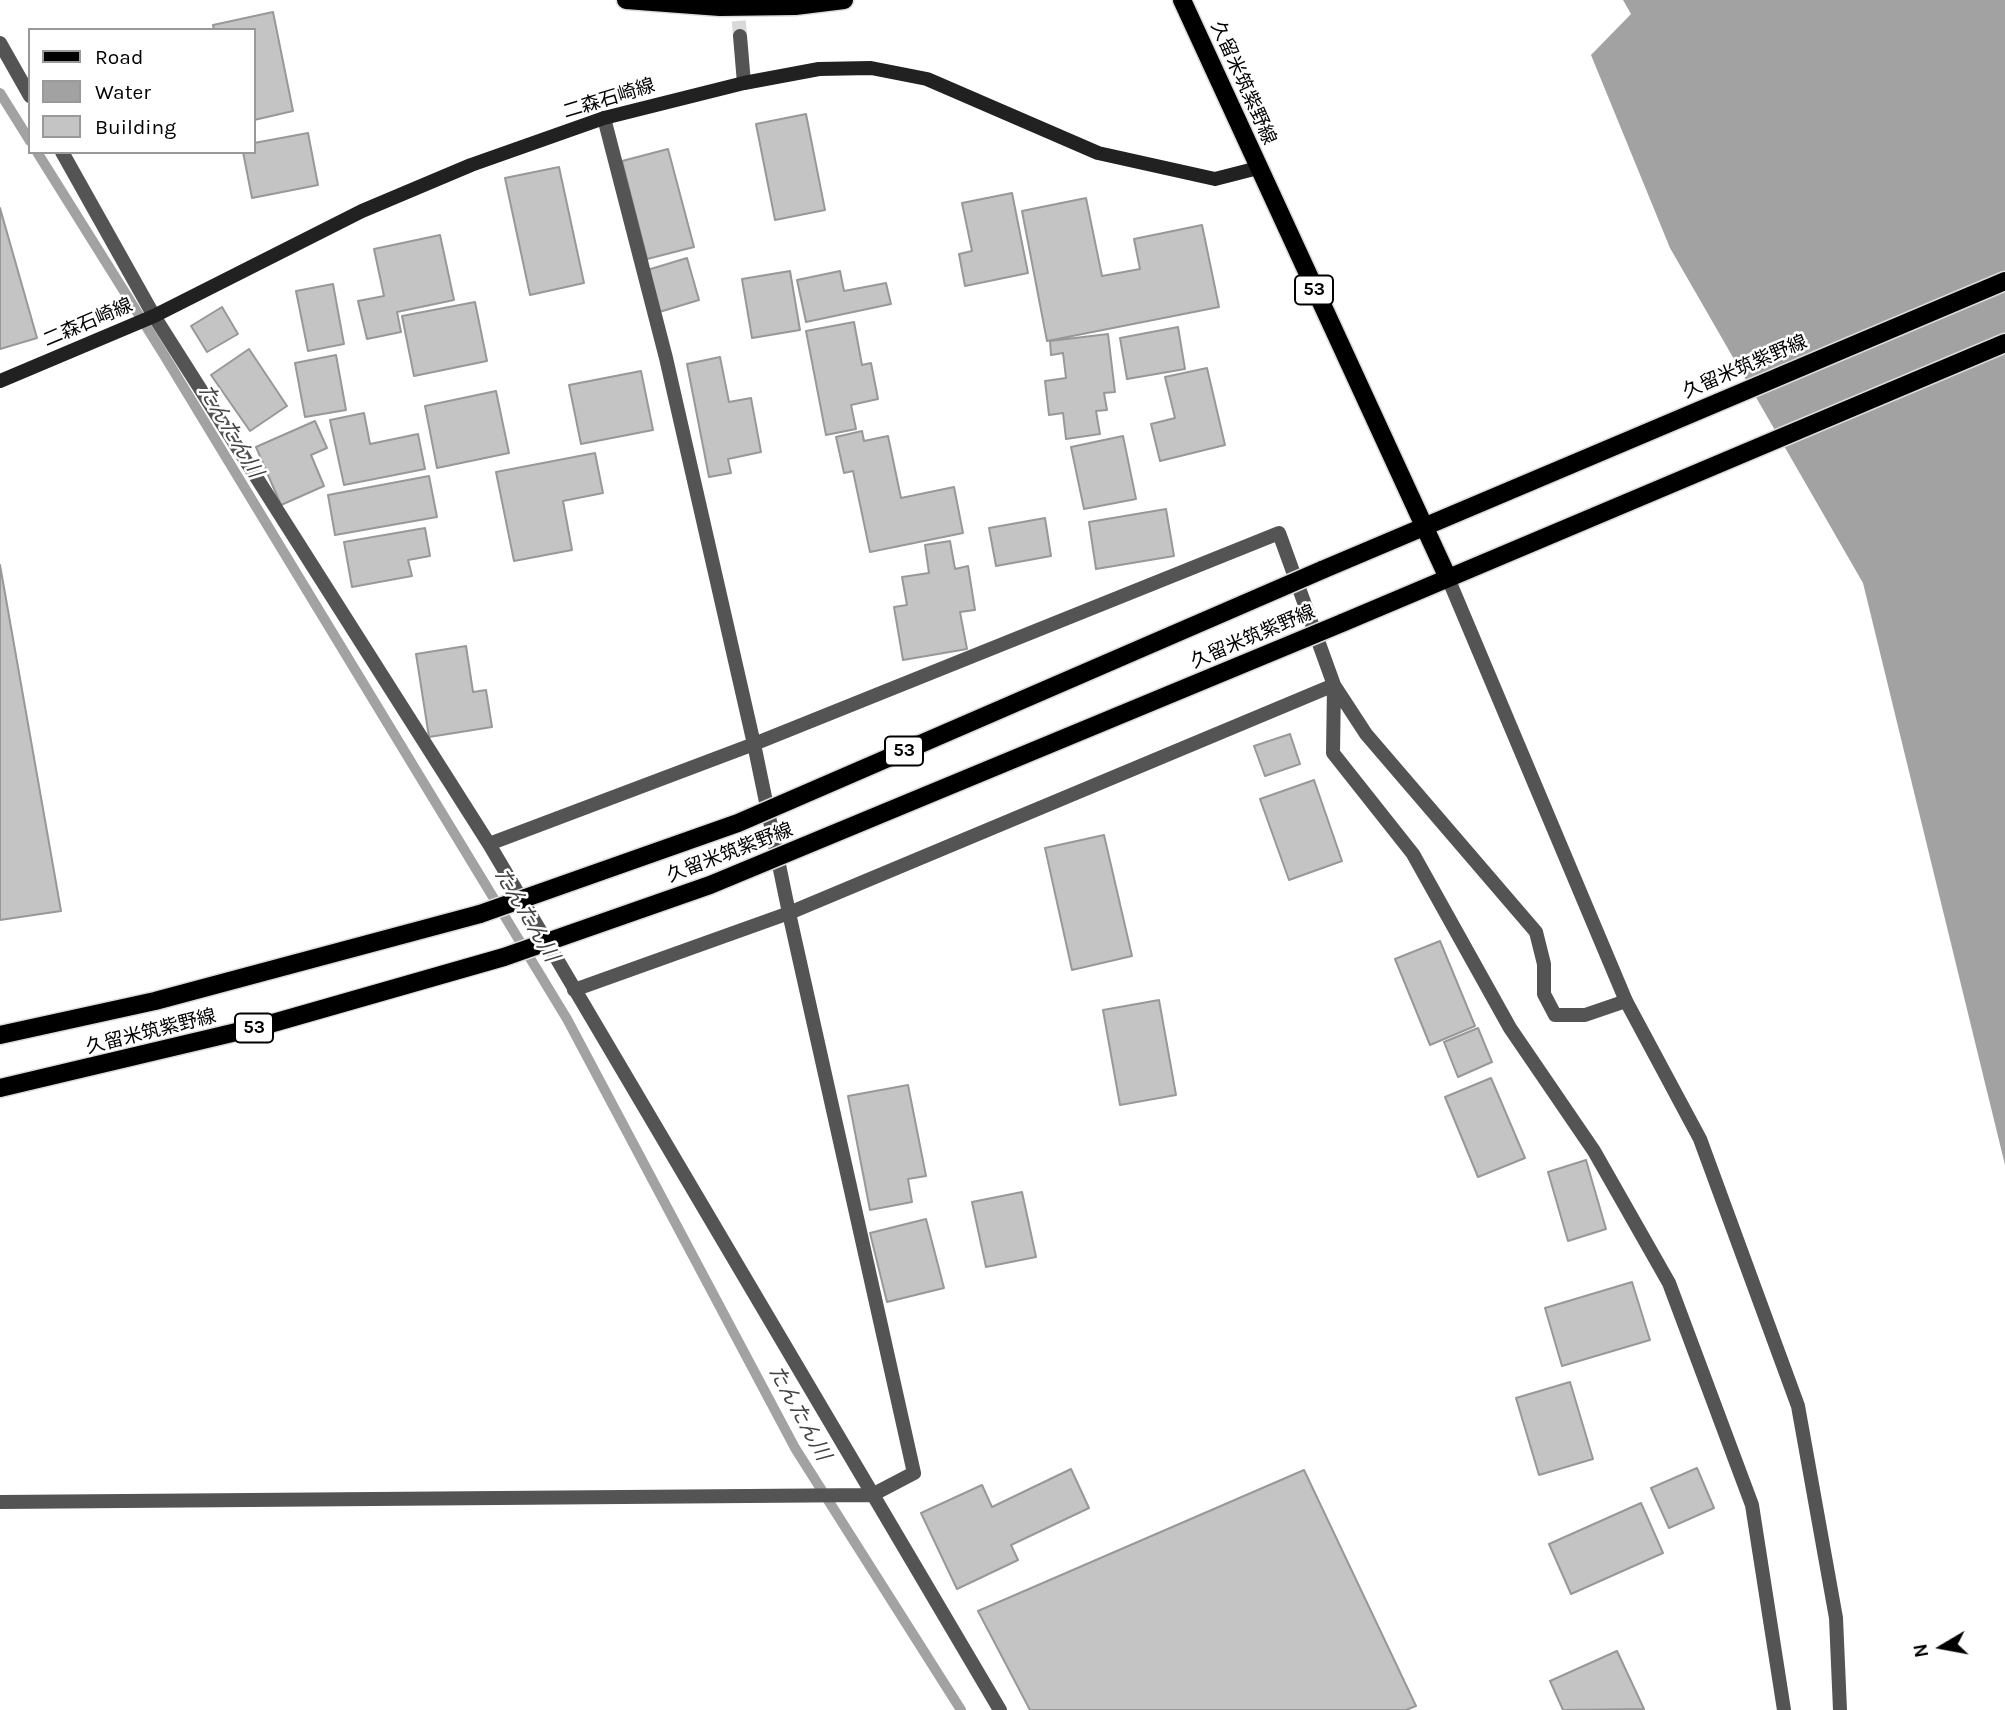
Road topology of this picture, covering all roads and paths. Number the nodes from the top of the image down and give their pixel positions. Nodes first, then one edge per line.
1 (626, 0) edge
2 (844, 0) edge
3 (1182, 0) edge
4 (740, 36) tunnel mouth
5 (0, 43) edge
6 (744, 83) junction
7 (28, 92) edge
8 (604, 118) junction
9 (63, 154) edge
10 (1258, 168) junction
11 (2005, 281) edge
12 (154, 316) junction
13 (2005, 344) edge
14 (0, 381) edge
15 (1425, 526) junction
16 (1448, 578) junction
17 (1334, 685) junction
18 (754, 744) junction
19 (489, 844) junction
20 (789, 913) junction
21 (574, 990) junction
22 (1626, 1001) junction
23 (0, 1035) edge
24 (0, 1088) edge
25 (872, 1495) junction
26 (0, 1502) edge
27 (1000, 1710) edge
28 (1784, 1710) edge
29 (1840, 1710) edge

1 - 2 main road
3 - 10 main road, 久留米筑紫野線 / 53
4 - 6 street
5 - 7 street
6 - 8 main road, 二森石崎線
6 - 10 main road, 二森石崎線
8 - 12 main road, 二森石崎線
8 - 18 street
9 - 12 street
10 - 15 main road, 久留米筑紫野線 / 53
11 - 15 main road, 久留米筑紫野線 / 53
12 - 14 main road, 二森石崎線
12 - 19 street
13 - 16 main road, 久留米筑紫野線 / 53
15 - 16 main road, 久留米筑紫野線 / 53
15 - 23 main road, 久留米筑紫野線 / 53, bridge
16 - 22 street
16 - 24 main road, 久留米筑紫野線 / 53, bridge
17 - 18 street
17 - 20 street
17 - 22 street
17 - 28 street
18 - 19 street
18 - 20 street
19 - 21 street
20 - 21 street
20 - 25 street
21 - 25 street
22 - 29 street
25 - 26 street
25 - 27 street

